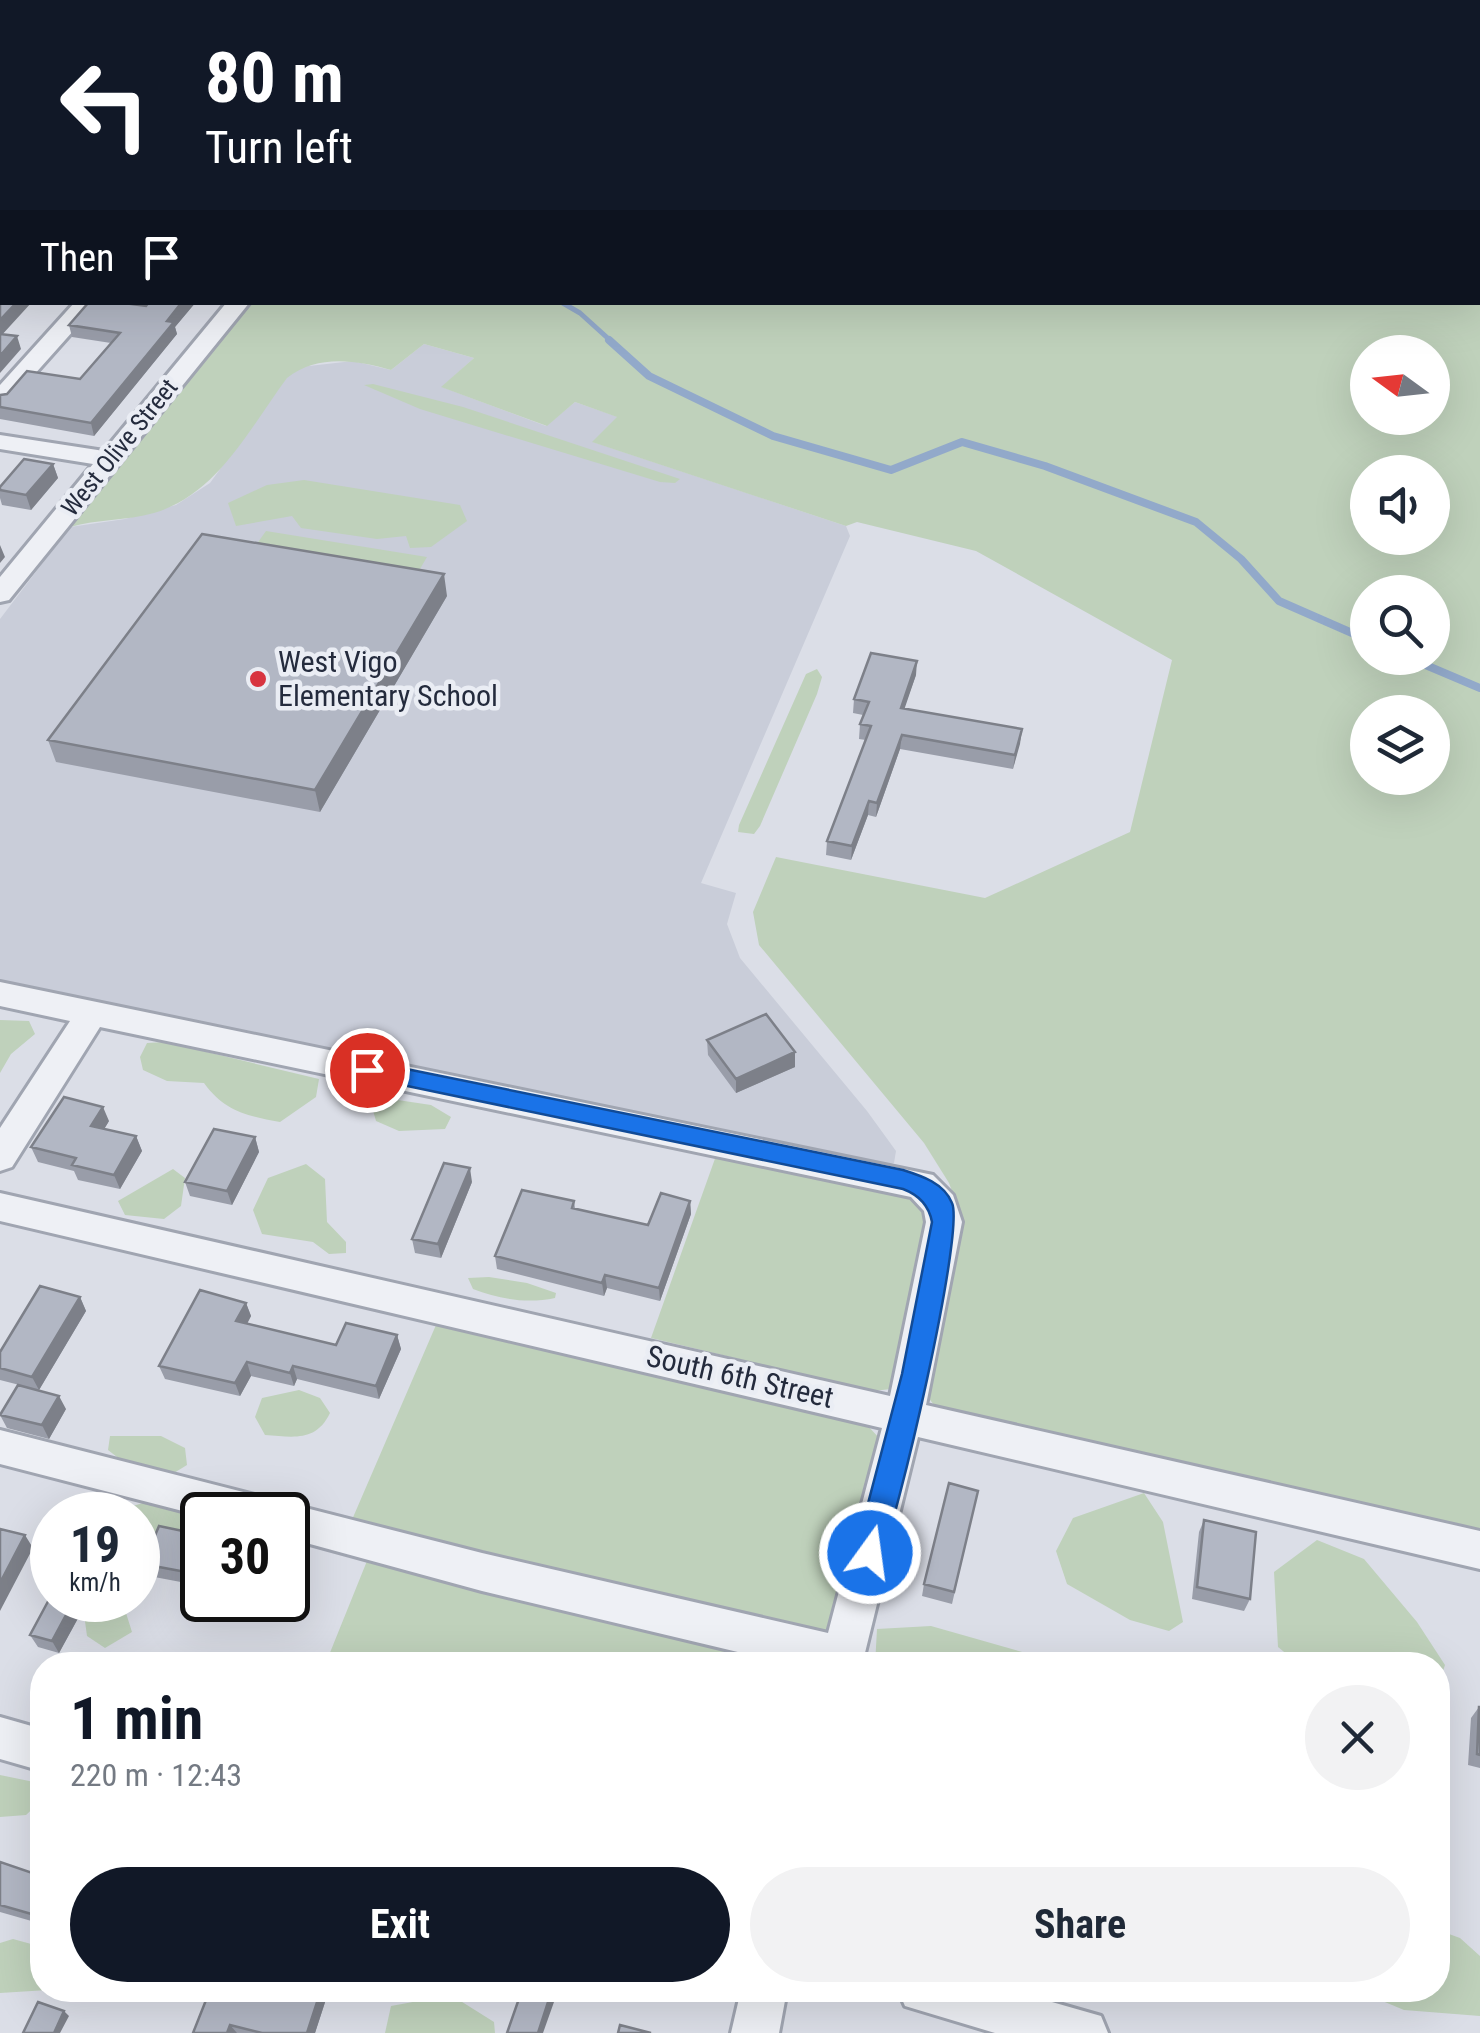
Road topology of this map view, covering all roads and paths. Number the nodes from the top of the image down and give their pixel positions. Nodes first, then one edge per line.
1 (85, 305) edge
2 (237, 305) edge
3 (0, 398) edge
4 (0, 442) edge
5 (109, 459) junction
6 (0, 552) edge
7 (31, 557) junction
8 (0, 594) edge
9 (0, 994) edge
10 (93, 1012) junction
11 (0, 1157) edge
12 (0, 1207) edge
13 (905, 1414) junction
14 (0, 1447) edge
15 (180, 1493) edge
16 (310, 1526) edge
17 (1480, 1550) edge
18 (806, 1652) edge
19 (844, 1652) edge
20 (0, 1738) edge
21 (30, 1747) edge
22 (761, 2002) edge
23 (966, 2002) edge
24 (754, 2033) edge
25 (1084, 2033) edge

1 - 3 street
2 - 5 street, West Olive Street
4 - 5 street
5 - 7 street, West Olive Street
6 - 7 street
7 - 8 street, West Olive Street
9 - 10 street
10 - 11 street
10 - 13 street
12 - 13 street, South 6th Street
13 - 17 street, South 6th Street
13 - 19 street
14 - 15 street
16 - 18 street
20 - 21 street
22 - 24 street
23 - 25 street

